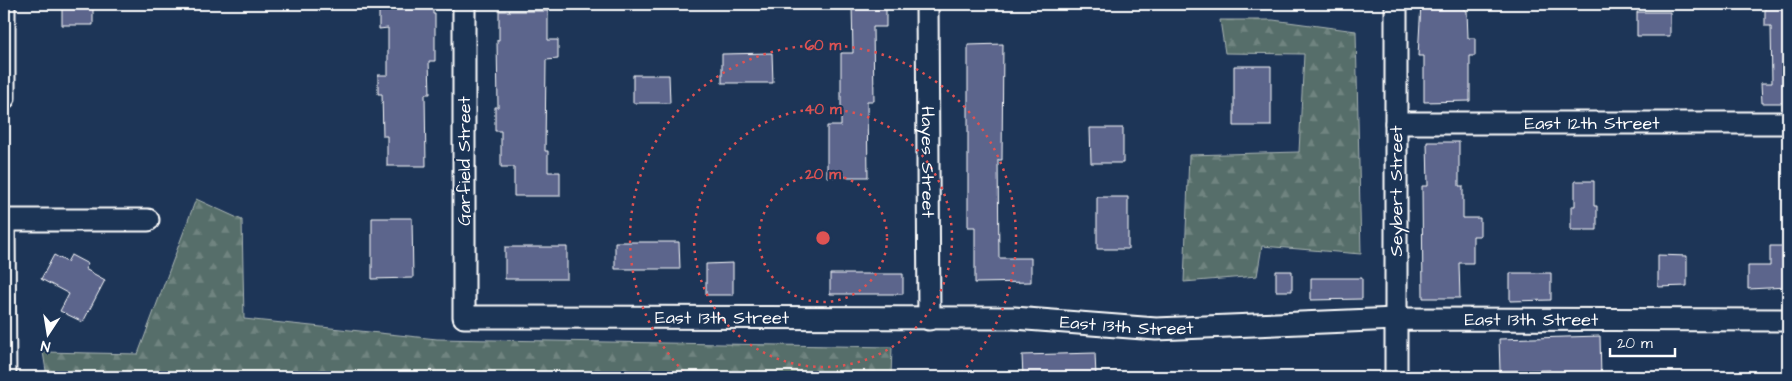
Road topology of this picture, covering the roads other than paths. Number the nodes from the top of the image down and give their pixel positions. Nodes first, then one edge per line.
1 (4, 4) edge
2 (464, 4) edge
3 (927, 4) edge
4 (1396, 4) edge
5 (4, 98) edge
6 (1396, 123) junction
7 (1788, 123) edge
8 (148, 220) dead end
9 (4, 222) edge
10 (464, 317) joint
11 (929, 319) junction
12 (1396, 319) junction
13 (1788, 320) edge
14 (4, 377) edge
15 (1396, 377) edge

1 - 5 street
2 - 10 street, Garfield Street
3 - 11 street, Hayes Street
4 - 6 street, Seybert Street
6 - 7 street, East 12th Street
6 - 12 street, Seybert Street
8 - 9 street
9 - 14 street
10 - 11 street, East 13th Street
11 - 12 street, East 13th Street
12 - 13 street, East 13th Street
12 - 15 street, Seybert Street

